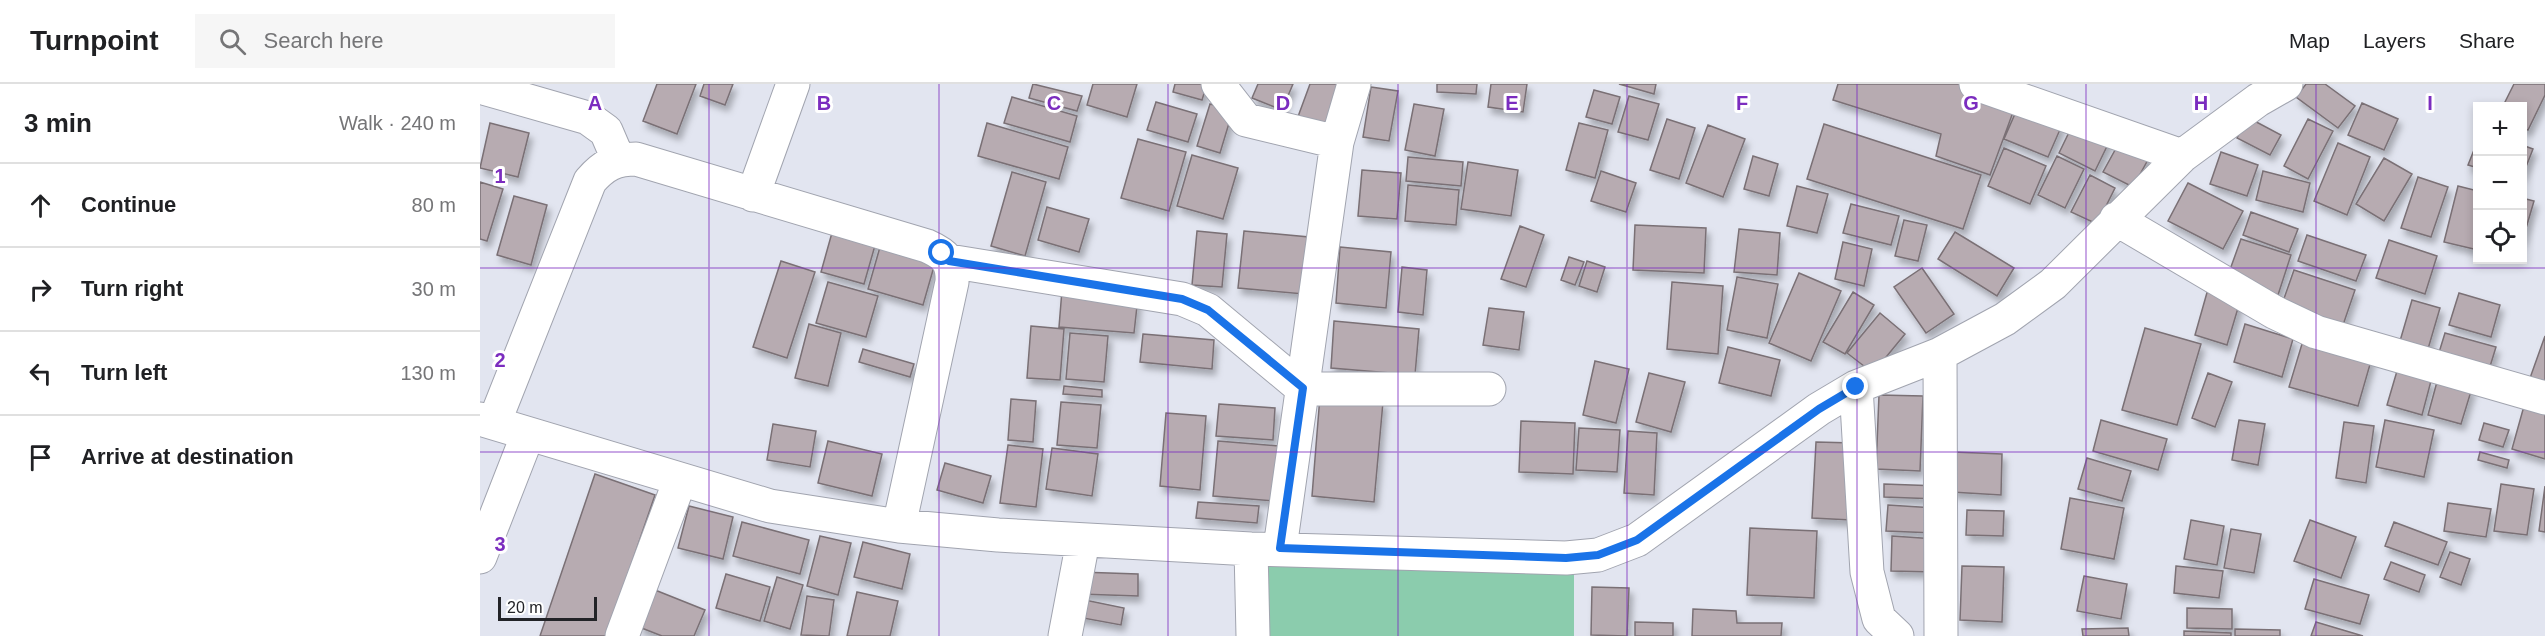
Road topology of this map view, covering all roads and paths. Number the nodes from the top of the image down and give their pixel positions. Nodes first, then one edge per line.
1 (793, 84) edge
2 (1218, 84) edge
3 (1354, 84) edge
4 (1976, 84) edge
5 (2286, 84) edge
6 (480, 87) edge
7 (1337, 142) junction
8 (2182, 156) junction
9 (618, 159) junction
10 (753, 195) junction
11 (2116, 219) junction
12 (949, 261) junction
13 (1940, 354) junction
14 (1856, 387) junction
15 (1303, 388) junction
16 (1490, 389) dead end
17 (2545, 398) edge
18 (487, 421) edge
19 (528, 434) junction
20 (680, 480) junction
21 (899, 526) junction
22 (1083, 541) junction
23 (1265, 548) junction
24 (480, 557) edge
25 (622, 636) edge
26 (1065, 636) edge
27 (1253, 636) edge
28 (1897, 636) edge
29 (1941, 636) edge

1 - 10 street
2 - 7 street
3 - 7 street
4 - 8 street
5 - 8 street
6 - 9 street
7 - 15 street
8 - 11 street
9 - 10 street
9 - 18 street
10 - 12 street
11 - 13 street
11 - 17 street
12 - 15 street
12 - 21 street
13 - 14 street
13 - 29 street
14 - 23 street
14 - 28 street
15 - 16 street
15 - 23 street
18 - 19 street
19 - 20 street
19 - 24 street
20 - 21 street
20 - 25 street
21 - 22 street
22 - 23 street
22 - 26 street
23 - 27 street

